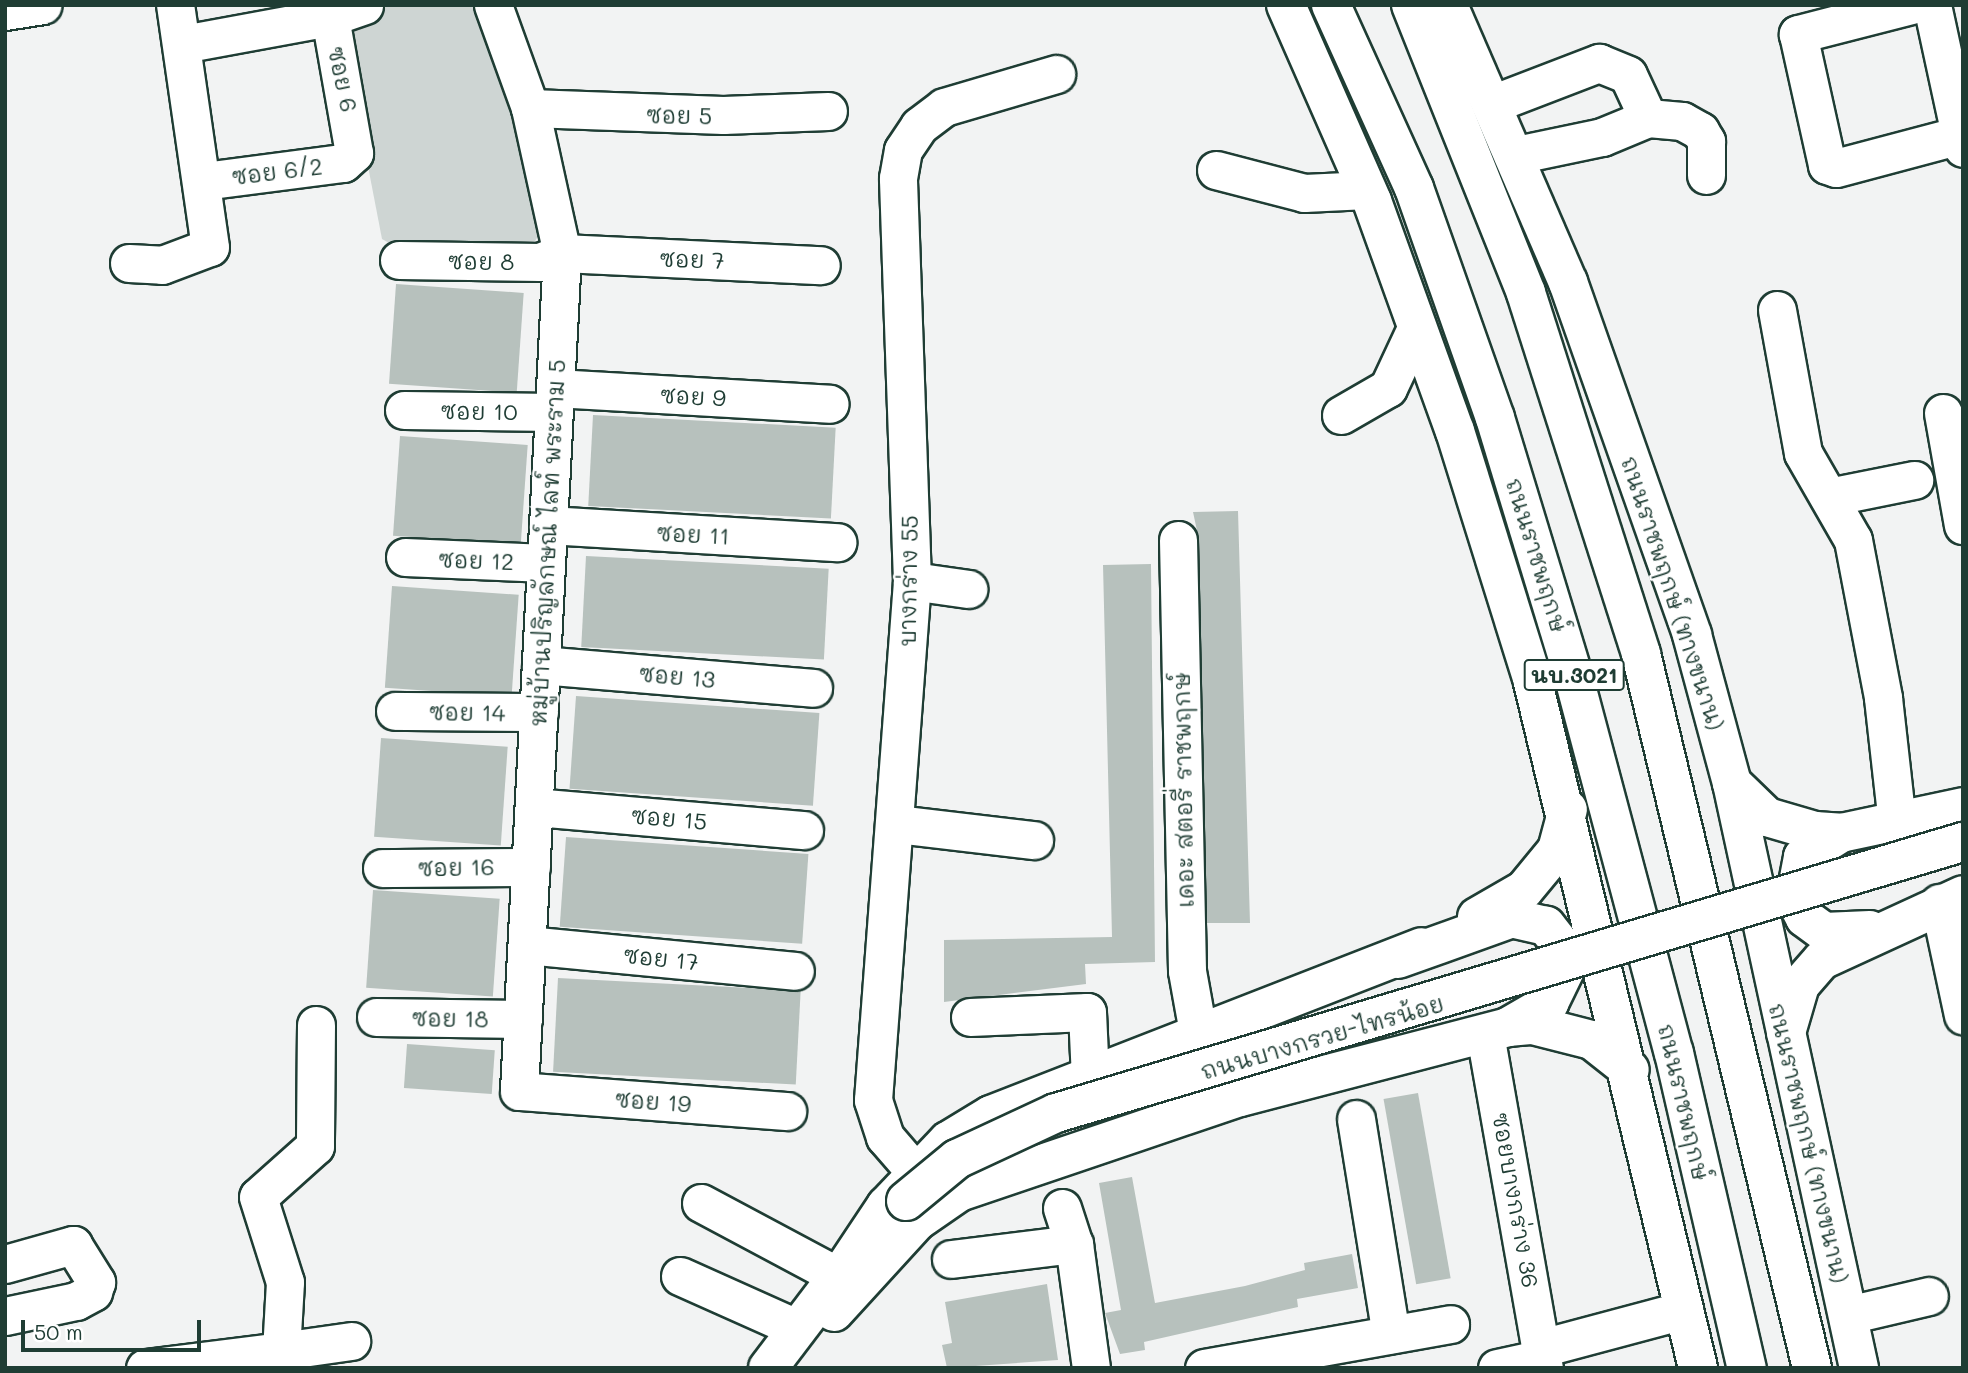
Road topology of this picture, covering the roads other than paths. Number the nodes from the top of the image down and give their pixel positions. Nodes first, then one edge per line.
1 (175, 5) edge
2 (364, 5) edge
3 (493, 5) edge
4 (1286, 5) edge
5 (1331, 5) edge
6 (1411, 5) edge
7 (1448, 5) edge
8 (1911, 5) edge
9 (1932, 5) edge
10 (330, 17) junction
11 (199, 41) dead end
12 (1056, 74) dead end
13 (1489, 96) junction
14 (530, 108) junction
15 (828, 111) dead end
16 (1648, 118) junction
17 (1961, 141) edge
18 (1516, 155) junction
19 (335, 164) joint
20 (1216, 170) dead end
21 (1706, 175) dead end
22 (219, 179) dead end
23 (1369, 195) junction
24 (562, 253) junction
25 (399, 260) dead end
26 (129, 263) dead end
27 (821, 265) dead end
28 (1527, 293) junction
29 (1777, 310) dead end
30 (1417, 326) junction
31 (555, 400) junction
32 (830, 404) dead end
33 (404, 410) dead end
34 (1944, 413) dead end
35 (1341, 415) dead end
36 (1495, 418) junction
37 (1914, 480) dead end
38 (1829, 497) junction
39 (1960, 512) edge
40 (548, 525) junction
41 (1178, 540) dead end
42 (838, 542) dead end
43 (405, 557) dead end
44 (546, 563) junction
45 (912, 581) junction
46 (968, 589) dead end
47 (541, 665) junction
48 (813, 688) dead end
49 (395, 711) dead end
50 (539, 712) junction
51 (1732, 783) junction
52 (534, 807) junction
53 (1963, 807) edge
54 (1568, 809) junction
55 (1897, 822) junction
56 (897, 824) junction
57 (804, 830) dead end
58 (1841, 832) junction
59 (1034, 840) dead end
60 (1963, 842) edge
61 (1963, 856) edge
62 (531, 867) junction
63 (382, 868) dead end
64 (1951, 899) edge
65 (1889, 925) junction
66 (527, 945) junction
67 (1398, 960) junction
68 (796, 971) dead end
69 (1963, 1015) edge
70 (376, 1017) dead end
71 (970, 1017) dead end
72 (523, 1019) junction
73 (316, 1025) dead end
74 (1497, 1030) junction
75 (1785, 1037) junction
76 (1199, 1038) junction
77 (1630, 1070) junction
78 (1090, 1077) junction
79 (519, 1091) joint
80 (788, 1111) dead end
81 (1356, 1119) dead end
82 (912, 1195) junction
83 (701, 1203) dead end
84 (1062, 1208) dead end
85 (1074, 1244) junction
86 (951, 1259) dead end
87 (5, 1264) edge
88 (680, 1276) dead end
89 (840, 1284) junction
90 (1929, 1296) dead end
91 (7, 1308) edge
92 (1684, 1310) junction
93 (1848, 1315) junction
94 (1450, 1324) dead end
95 (796, 1328) junction
96 (1391, 1334) junction
97 (351, 1341) dead end
98 (1543, 1358) edge
99 (281, 1360) edge
100 (145, 1368) edge
101 (768, 1368) edge
102 (796, 1368) edge
103 (1091, 1368) edge
104 (1204, 1368) edge
105 (1497, 1368) edge
106 (1698, 1368) edge
107 (1747, 1368) edge
108 (1812, 1368) edge
109 (1859, 1368) edge

1 - 26 street
2 - 10 street, ซอย 6
3 - 14 street, หมู่บ้านปริญลักษณ์ ไลท์ พระราม 5
4 - 23 main road, นบ.3021
5 - 36 main road, ถนนราชพฤกษ์ / นบ.3021
6 - 28 main road, นบ.3021
7 - 13 main road, ถนนราชพฤกษ์ (ทางขนาน)
8 - 17 street
9 - 17 street
10 - 11 street
10 - 19 street, ซอย 6
12 - 45 street, บางกร่าง 55
13 - 16 street
13 - 18 main road, ถนนราชพฤกษ์ (ทางขนาน)
13 - 28 main road
14 - 15 street, ซอย 5
14 - 24 street, หมู่บ้านปริญลักษณ์ ไลท์ พระราม 5
16 - 18 street
16 - 21 street
18 - 51 main road, ถนนราชพฤกษ์ (ทางขนาน)
19 - 22 street, ซอย 6/2
20 - 23 street
23 - 30 main road, นบ.3021
23 - 36 main road
24 - 25 street, ซอย 8
24 - 27 street, ซอย 7
24 - 31 street, หมู่บ้านปริญลักษณ์ ไลท์ พระราม 5
28 - 108 main road, นบ.3021
29 - 38 street
30 - 35 street
30 - 54 main road, นบ.3021
31 - 32 street, ซอย 9
31 - 33 street, ซอย 10
31 - 40 street, หมู่บ้านปริญลักษณ์ ไลท์ พระราม 5
34 - 39 street
36 - 107 main road, ถนนราชพฤกษ์ / นบ.3021
37 - 38 street
38 - 55 street
40 - 42 street, ซอย 11
40 - 44 street, หมู่บ้านปริญลักษณ์ ไลท์ พระราม 5
41 - 76 street, เดอะ สตอรี่ ราชพฤกษ์
43 - 44 street, ซอย 12
44 - 47 street, หมู่บ้านปริญลักษณ์ ไลท์ พระราม 5
45 - 46 street
45 - 56 street, บางกร่าง 55
47 - 48 street, ซอย 13
47 - 50 street, หมู่บ้านปริญลักษณ์ ไลท์ พระราม 5
49 - 50 street, ซอย 14
50 - 52 street, หมู่บ้านปริญลักษณ์ ไลท์ พระราม 5
51 - 58 main road
51 - 75 main road, ถนนราชพฤกษ์ (ทางขนาน)
52 - 57 street, ซอย 15
52 - 62 street, หมู่บ้านปริญลักษณ์ ไลท์ พระราม 5
53 - 55 main road
54 - 67 main road
54 - 77 main road, นบ.3021
55 - 58 main road
56 - 59 street
56 - 82 street, บางกร่าง 55
58 - 65 main road
60 - 82 main road, ถนนบางกรวย-ไทรน้อย, bridge
61 - 82 main road, ถนนบางกรวย-ไทรน้อย
62 - 63 street, ซอย 16
62 - 66 street, หมู่บ้านปริญลักษณ์ ไลท์ พระราม 5
64 - 65 main road
64 - 69 street
65 - 75 main road
66 - 68 street, ซอย 17
66 - 72 street, หมู่บ้านปริญลักษณ์ ไลท์ พระราม 5
67 - 74 main road
67 - 76 main road
70 - 72 street, ซอย 18
71 - 78 street
72 - 79 street, หมู่บ้านปริญลักษณ์ ไลท์ พระราม 5
73 - 99 street
74 - 77 main road
74 - 89 main road
74 - 98 street, ซอยบางกร่าง 36
75 - 93 main road, ถนนราชพฤกษ์ (ทางขนาน)
76 - 78 main road
77 - 92 main road, นบ.3021
78 - 82 main road
79 - 80 street, ซอย 19
81 - 96 street
82 - 89 main road, ถนนบางกรวย-ไทรน้อย
82 - 89 main road, ถนนบางกรวย-ไทรน้อย
83 - 89 street
84 - 85 street
85 - 86 street
85 - 103 street
87 - 91 street
88 - 95 street
89 - 95 main road, ถนนบางกรวย-ไทรน้อย
89 - 102 main road, ถนนบางกรวย-ไทรน้อย
90 - 93 street
92 - 98 street
92 - 106 main road, นบ.3021
93 - 109 main road, ถนนราชพฤกษ์ (ทางขนาน)
94 - 96 street
95 - 101 main road, ถนนบางกรวย-ไทรน้อย
96 - 104 street
97 - 99 street
98 - 105 street
99 - 100 street

